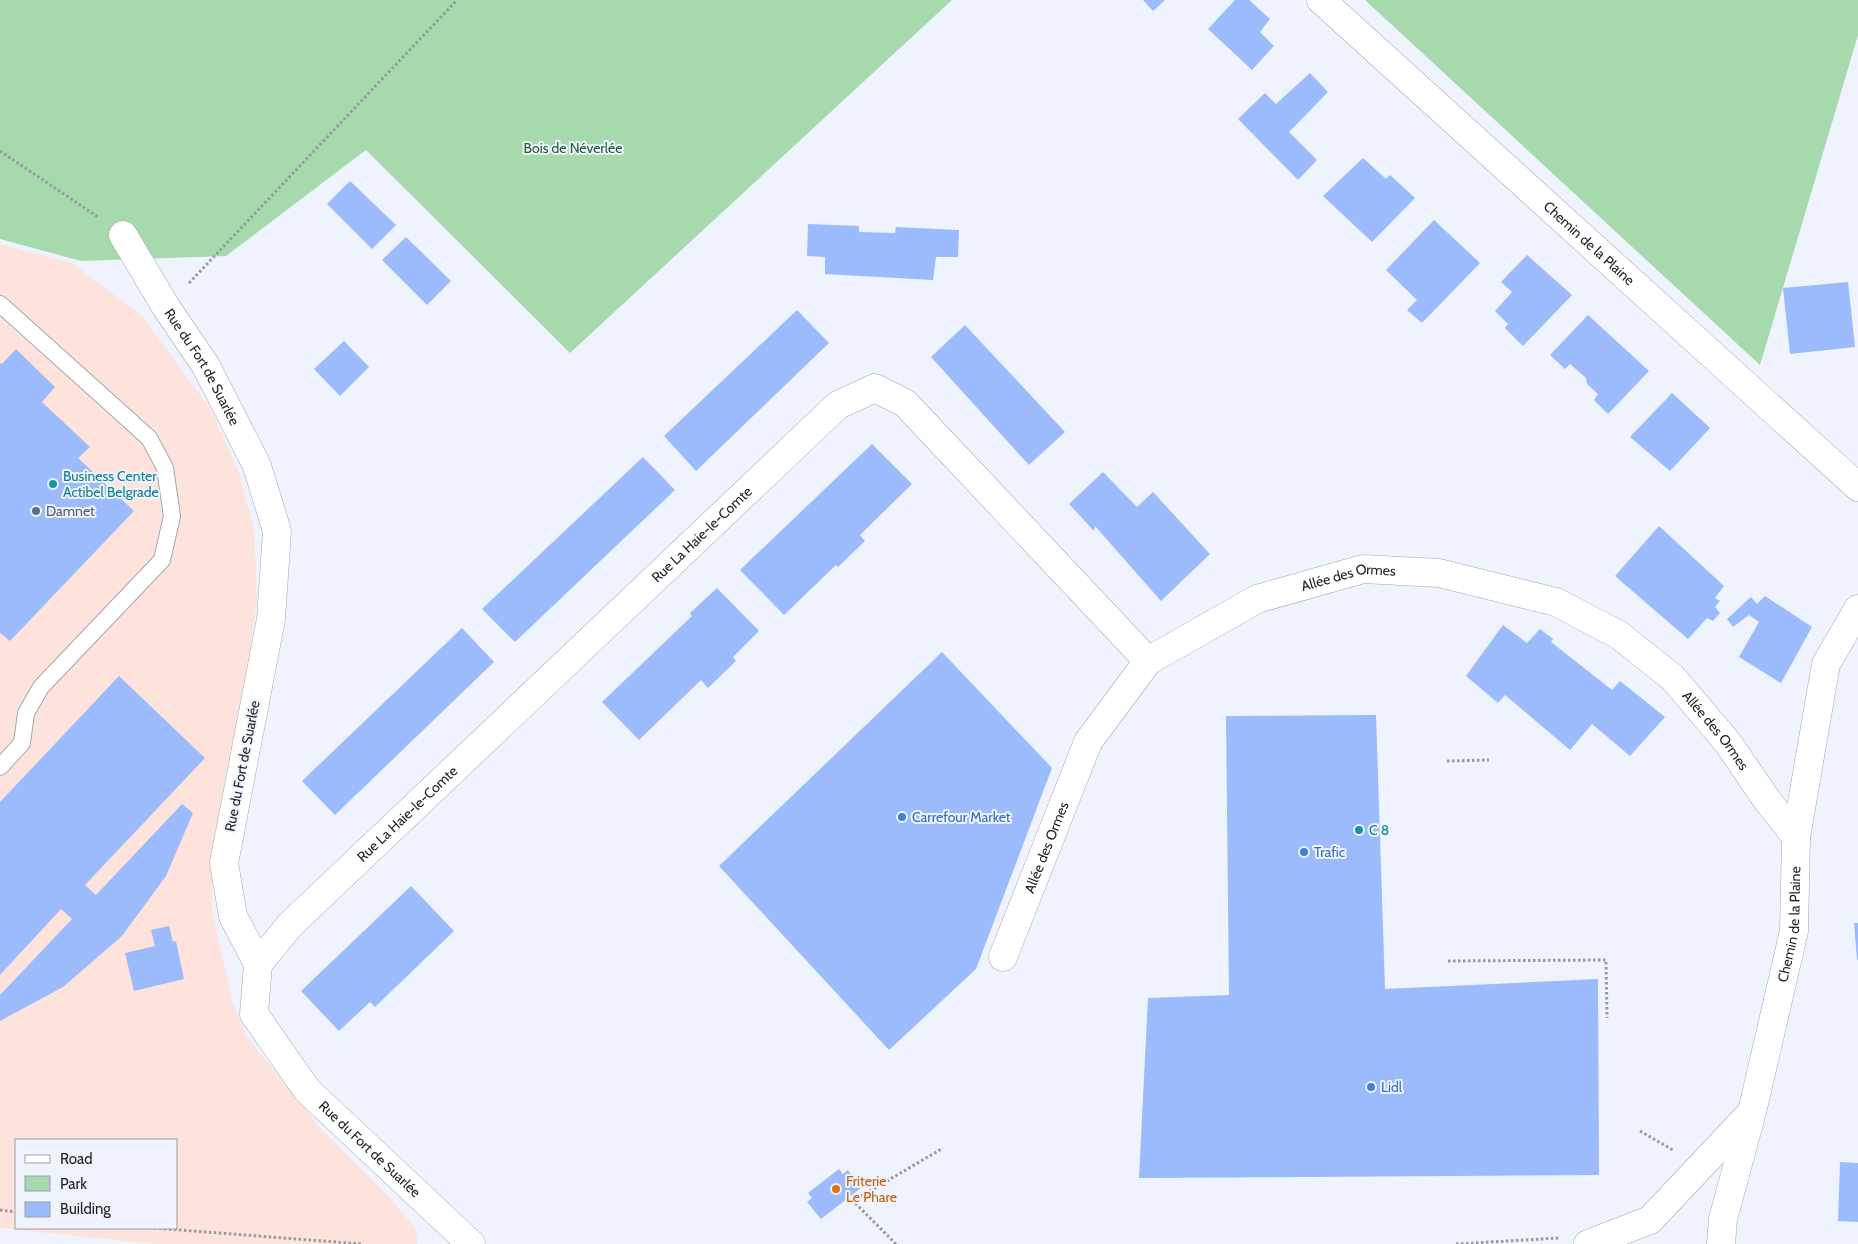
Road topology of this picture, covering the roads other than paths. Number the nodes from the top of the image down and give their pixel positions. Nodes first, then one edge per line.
1 (1321, 0) edge
2 (123, 235) road end
3 (0, 304) edge
4 (1858, 487) edge
5 (1858, 609) edge
6 (1148, 661) junction
7 (0, 767) edge
8 (1796, 837) junction
9 (1003, 957) dead end
10 (258, 964) junction
11 (1752, 1112) junction
12 (1576, 1241) edge
13 (470, 1244) edge
14 (1721, 1244) edge

1 - 4 street, Chemin de la Plaine
2 - 10 street, Rue du Fort de Suarlée
3 - 7 lane
5 - 8 street, Chemin de la Plaine
6 - 8 street, Allée des Ormes
6 - 9 street, Allée des Ormes
6 - 10 street, Rue La Haie-le-Comte
8 - 11 street, Chemin de la Plaine
10 - 13 street, Rue du Fort de Suarlée
11 - 12 street
11 - 14 street, Chemin de la Plaine

